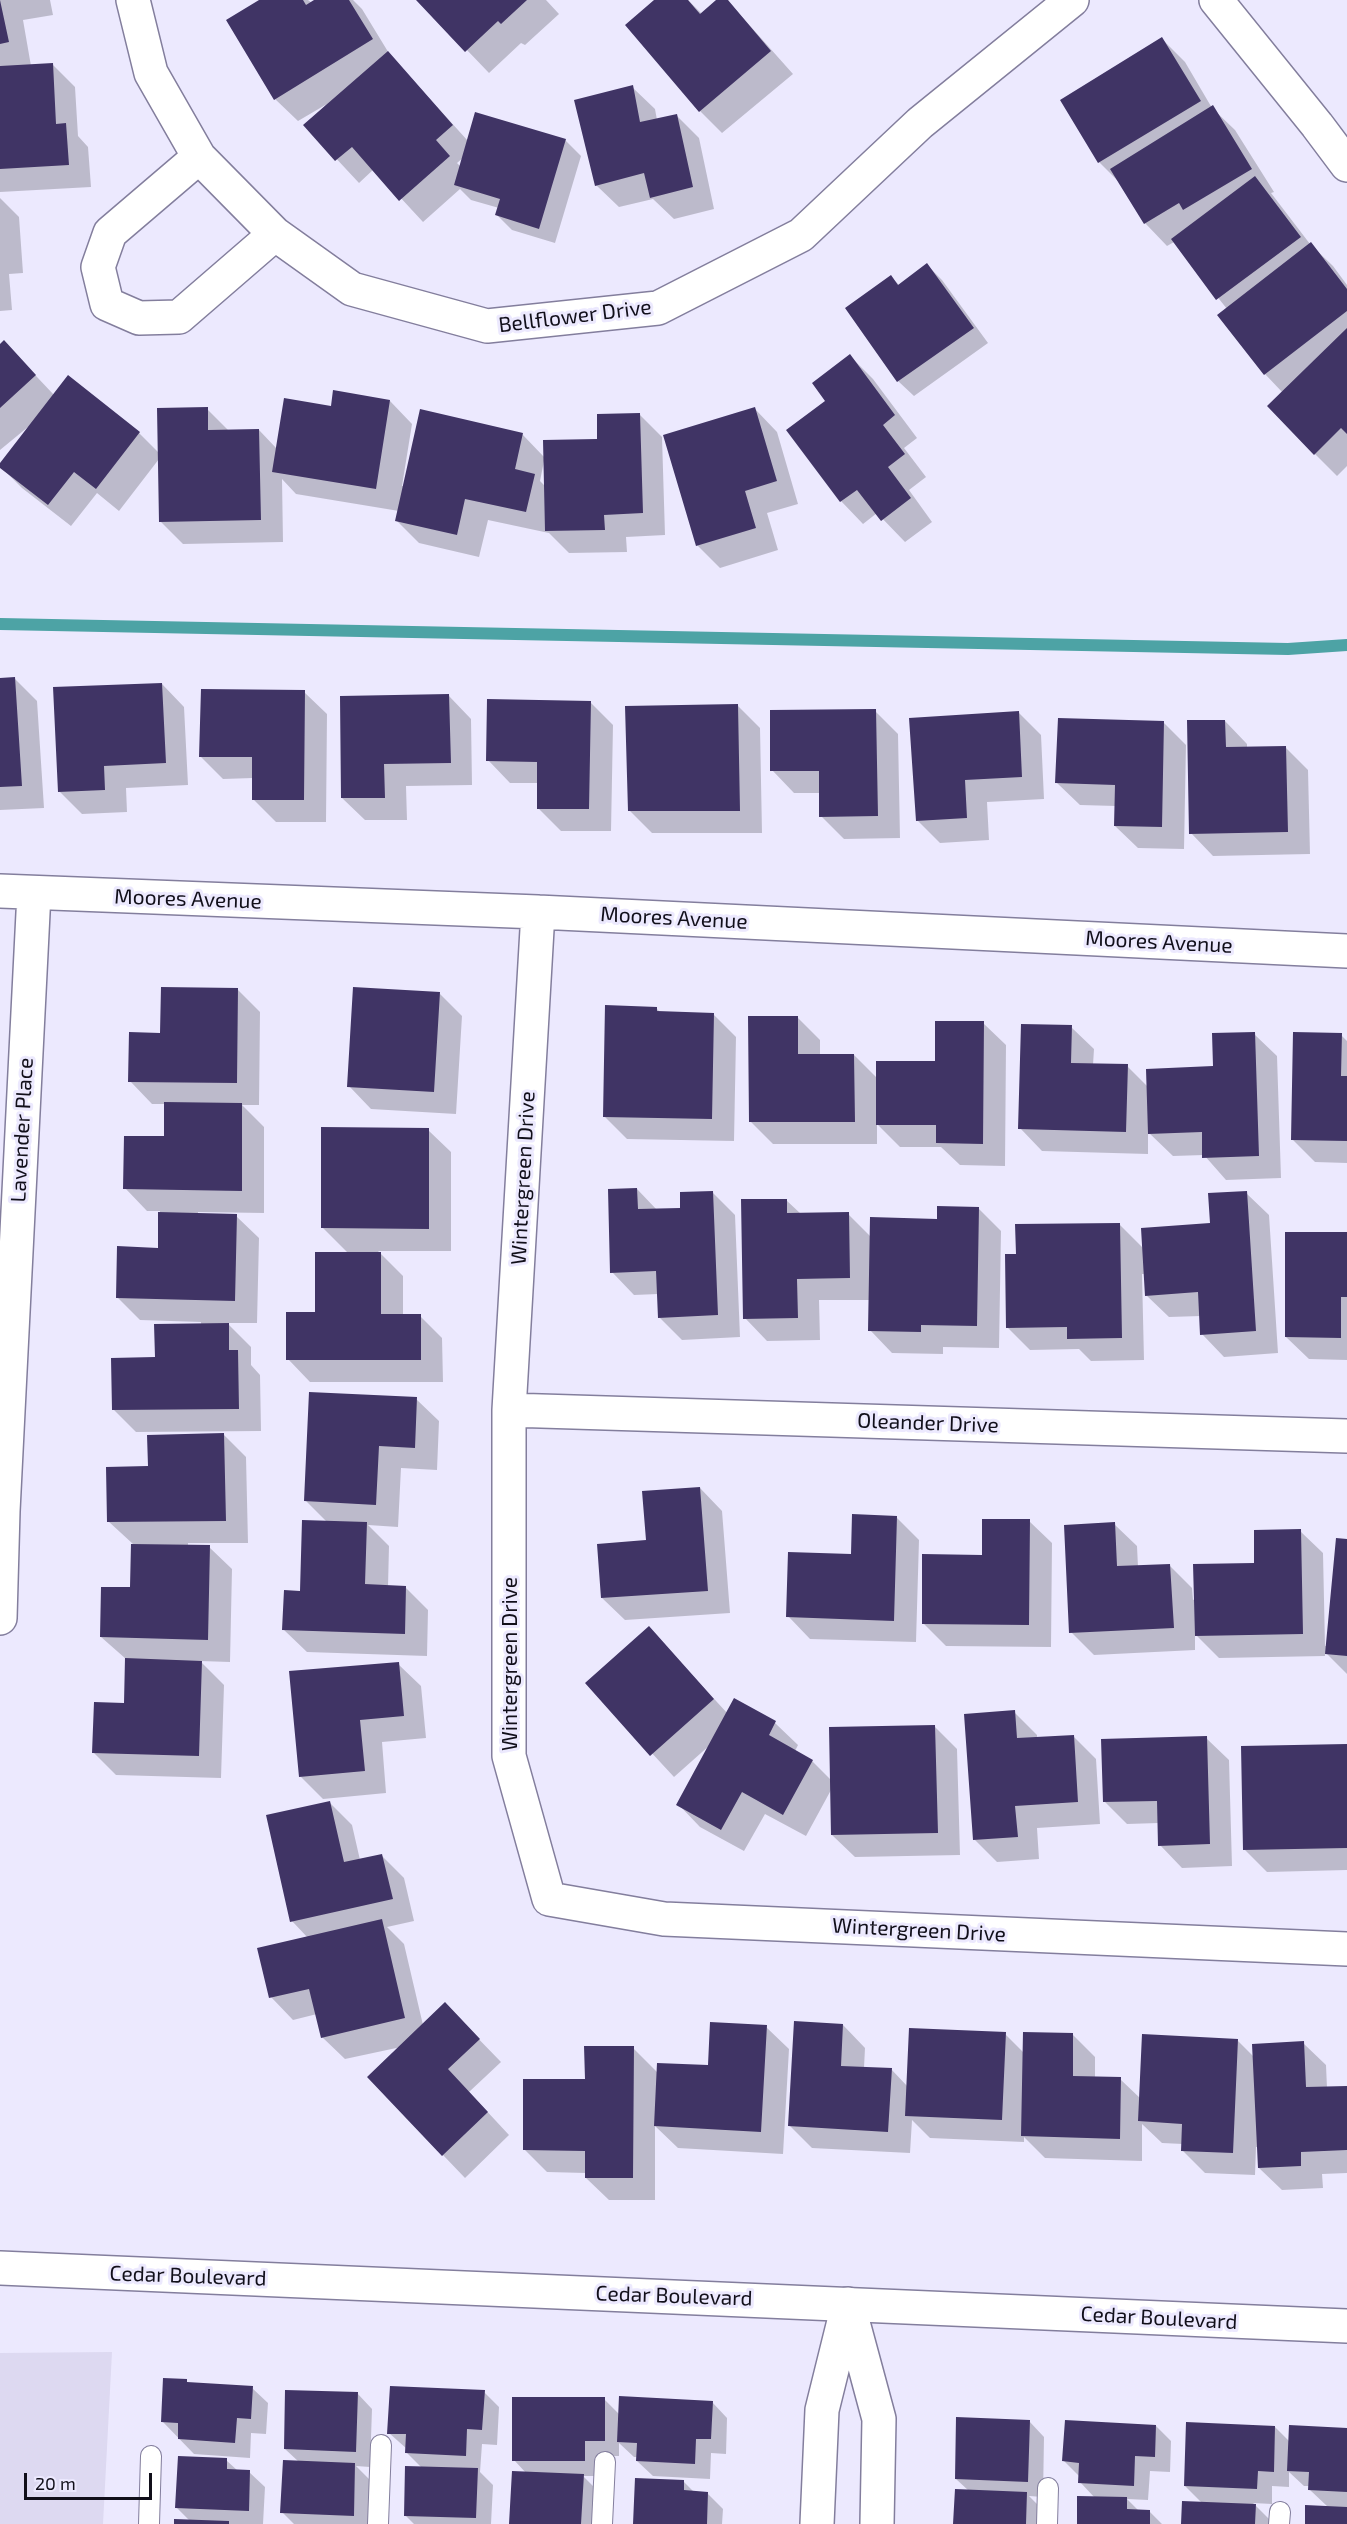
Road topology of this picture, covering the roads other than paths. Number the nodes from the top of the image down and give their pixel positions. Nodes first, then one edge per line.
1 (134, 0) edge
2 (1072, 0) edge
3 (1215, 0) edge
4 (199, 157) junction
5 (1347, 165) edge
6 (275, 234) junction
7 (0, 891) edge
8 (34, 893) junction
9 (537, 912) junction
10 (1347, 951) edge
11 (510, 1410) junction
12 (1347, 1436) edge
13 (2, 1511) edge
14 (0, 1618) edge
15 (1347, 1949) edge
16 (0, 2268) edge
17 (848, 2304) junction
18 (1347, 2326) edge
19 (381, 2445) dead end
20 (151, 2456) dead end
21 (605, 2462) dead end
22 (1048, 2488) dead end
23 (149, 2524) edge
24 (378, 2524) edge
25 (602, 2524) edge
26 (817, 2524) edge
27 (877, 2524) edge
28 (1047, 2524) edge

1 - 4 street, Bellflower Drive
2 - 6 street, Bellflower Drive
3 - 5 street
4 - 6 street, Bellflower Drive
4 - 6 street
7 - 8 street, Moores Avenue
8 - 9 street, Moores Avenue
8 - 13 street, Lavender Place
9 - 10 street, Moores Avenue
9 - 11 street, Wintergreen Drive
11 - 12 street, Oleander Drive
11 - 15 street, Wintergreen Drive
13 - 14 street, Lavender Place
16 - 17 street, Cedar Boulevard
17 - 18 street, Cedar Boulevard
17 - 26 street
17 - 27 street
19 - 24 lane
20 - 23 lane
21 - 25 lane
22 - 28 lane

